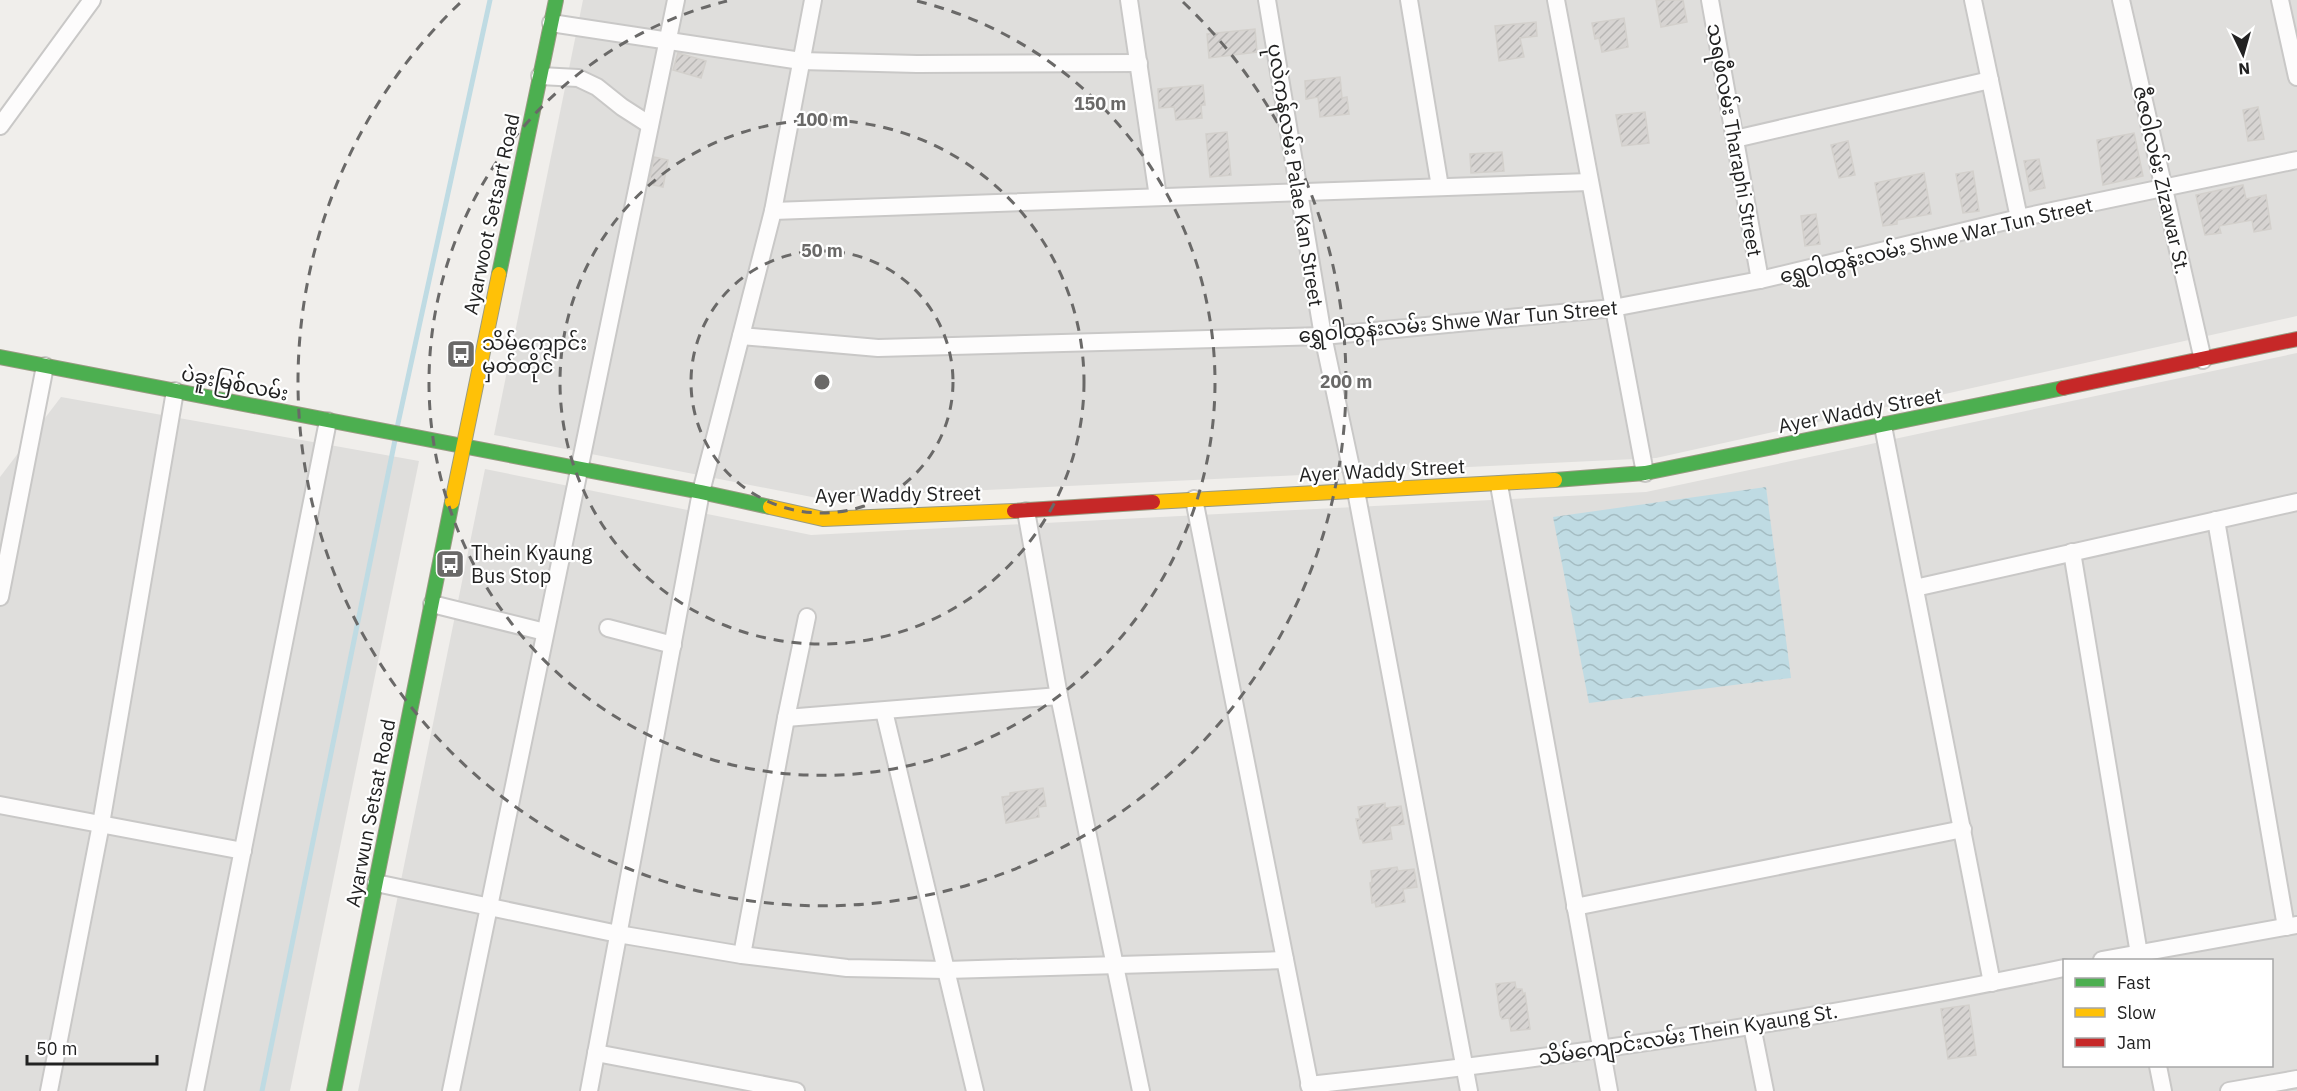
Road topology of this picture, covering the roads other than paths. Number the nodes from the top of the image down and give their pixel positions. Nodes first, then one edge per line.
1 (92, 0) edge
2 (556, 0) edge
3 (676, 0) edge
4 (813, 0) edge
5 (1129, 0) edge
6 (1267, 0) edge
7 (1409, 0) edge
8 (1556, 0) edge
9 (1710, 0) edge
10 (1973, 0) edge
11 (2121, 0) edge
12 (2280, 0) edge
13 (551, 23) junction
14 (667, 40) junction
15 (801, 61) junction
16 (1139, 63) junction
17 (540, 76) junction
18 (2297, 77) edge
19 (1990, 80) junction
20 (650, 124) junction
21 (0, 126) edge
22 (1735, 139) junction
23 (2297, 160) edge
24 (1589, 182) junction
25 (1440, 187) junction
26 (2163, 189) junction
27 (1299, 192) junction
28 (1158, 197) junction
29 (773, 211) junction
30 (2019, 218) junction
31 (1760, 280) junction
32 (1613, 308) junction
33 (741, 336) junction
34 (1323, 336) junction
35 (2297, 339) edge
36 (0, 357) edge
37 (2202, 360) junction
38 (45, 366) junction
39 (175, 391) junction
40 (328, 421) junction
41 (1883, 426) junction
42 (463, 447) junction
43 (579, 469) junction
44 (1645, 473) junction
45 (1498, 485) junction
46 (1356, 491) junction
47 (701, 492) junction
48 (1194, 499) junction
49 (2297, 501) edge
50 (1026, 511) junction
51 (2216, 520) junction
52 (444, 542) joint
53 (2072, 552) junction
54 (1916, 588) junction
55 (0, 597) edge
56 (432, 604) junction
57 (807, 617) dead end
58 (608, 628) dead end
59 (545, 632) junction
60 (673, 645) junction
61 (1059, 696) junction
62 (884, 711) junction
63 (786, 718) junction
64 (0, 806) edge
65 (101, 824) junction
66 (1963, 829) junction
67 (243, 851) junction
68 (376, 883) junction
69 (1575, 907) junction
70 (490, 908) junction
71 (2292, 926) edge
72 (618, 934) junction
73 (742, 955) junction
74 (2140, 957) edge
75 (2115, 959) edge
76 (1285, 960) junction
77 (1116, 966) junction
78 (2063, 968) edge
79 (946, 970) junction
80 (1992, 983) junction
81 (1752, 1026) junction
82 (1600, 1050) junction
83 (596, 1053) junction
84 (2158, 1067) edge
85 (1464, 1068) junction
86 (2297, 1079) edge
87 (1310, 1088) edge
88 (49, 1091) edge
89 (195, 1091) edge
90 (334, 1091) edge
91 (451, 1091) edge
92 (589, 1091) edge
93 (796, 1091) edge
94 (975, 1091) edge
95 (1141, 1091) edge
96 (1469, 1091) edge
97 (1609, 1091) edge
98 (1765, 1091) edge
99 (2163, 1091) edge
100 (2229, 1091) edge

1 - 21 street
2 - 13 street, Ayarwoot Setsart Road
3 - 14 street
4 - 15 street
5 - 16 street
6 - 27 street, ပုလဲကန်လမ်း Palae Kan Street
7 - 25 street
8 - 24 street
9 - 22 street, သရဖီလမ်း Tharaphi Street
10 - 19 street
11 - 26 street, ဇီဇဝါလမ်း Zizawar St.
12 - 18 street
13 - 14 street
13 - 17 street, Ayarwoot Setsart Road
14 - 15 street
14 - 20 street
15 - 16 street
15 - 29 street
16 - 28 street
17 - 20 street
17 - 42 street, Ayarwoot Setsart Road
19 - 22 street
19 - 30 street
20 - 43 street
22 - 31 street, သရဖီလမ်း Tharaphi Street
23 - 26 street, ရွှေဝါထွန်းလမ်း Shwe War Tun Street
24 - 25 street
24 - 32 street
25 - 27 street
26 - 30 street, ရွှေဝါထွန်းလမ်း Shwe War Tun Street
26 - 37 street, ဇီဇဝါလမ်း Zizawar St.
27 - 28 street
27 - 34 street, ပုလဲကန်လမ်း Palae Kan Street
28 - 29 street
29 - 33 street
30 - 31 street, ရွှေဝါထွန်းလမ်း Shwe War Tun Street
31 - 32 street, ရွှေဝါထွန်းလမ်း Shwe War Tun Street
32 - 34 street, ရွှေဝါထွန်းလမ်း Shwe War Tun Street
32 - 44 street
33 - 34 street, ရွှေဝါထွန်းလမ်း Shwe War Tun Street
33 - 47 street
34 - 46 street, ပုလဲကန်လမ်း Palae Kan Street
35 - 37 street, Ayer Waddy Street
36 - 38 street, ပဲခူးမြစ်လမ်း
37 - 41 street, Ayer Waddy Street
38 - 39 street, ပဲခူးမြစ်လမ်း
38 - 55 street
39 - 40 street, ပဲခူးမြစ်လမ်း
39 - 65 street
40 - 42 street, ပဲခူးမြစ်လမ်း
40 - 67 street
41 - 44 street, Ayer Waddy Street
41 - 54 street
42 - 43 street, Ayer Waddy Street
42 - 52 street, Ayarwoot Setsart Road
43 - 47 street, Ayer Waddy Street
43 - 59 street
44 - 45 street, Ayer Waddy Street
45 - 46 street, Ayer Waddy Street
45 - 69 street
46 - 48 street, Ayer Waddy Street
46 - 85 street, ပုလဲကန်လမ်း Palae Kan Street
47 - 50 street, Ayer Waddy Street
47 - 60 street
48 - 50 street, Ayer Waddy Street
48 - 76 street
49 - 51 street
50 - 61 street
51 - 53 street
51 - 71 street
52 - 56 street, Ayarwun Setsat Road
53 - 54 street
53 - 74 street
54 - 66 street
56 - 59 street
56 - 68 street, Ayarwun Setsat Road
57 - 63 street
58 - 60 street
59 - 70 street
60 - 72 street
61 - 62 street
61 - 77 street
62 - 63 street
62 - 79 street
63 - 73 street
64 - 65 street
65 - 67 street
65 - 88 street
66 - 69 street
66 - 80 street
67 - 89 street
68 - 70 street
68 - 90 street, Ayarwun Setsat Road
69 - 82 street
70 - 72 street
70 - 91 street
71 - 74 street
72 - 73 street
72 - 83 street
73 - 79 street
74 - 75 street
76 - 77 street
76 - 87 street
77 - 79 street
77 - 95 street
78 - 80 street, သိမ်ကျောင်းလမ်း Thein Kyaung St.
79 - 94 street
80 - 81 street, သိမ်ကျောင်းလမ်း Thein Kyaung St.
81 - 82 street, သိမ်ကျောင်းလမ်း Thein Kyaung St.
81 - 98 street
82 - 85 street, သိမ်ကျောင်းလမ်း Thein Kyaung St.
82 - 97 street
83 - 92 street
83 - 93 street
84 - 99 street
85 - 87 street, သိမ်ကျောင်းလမ်း Thein Kyaung St.
85 - 96 street, ပုလဲကန်လမ်း Palae Kan Street
86 - 100 street

